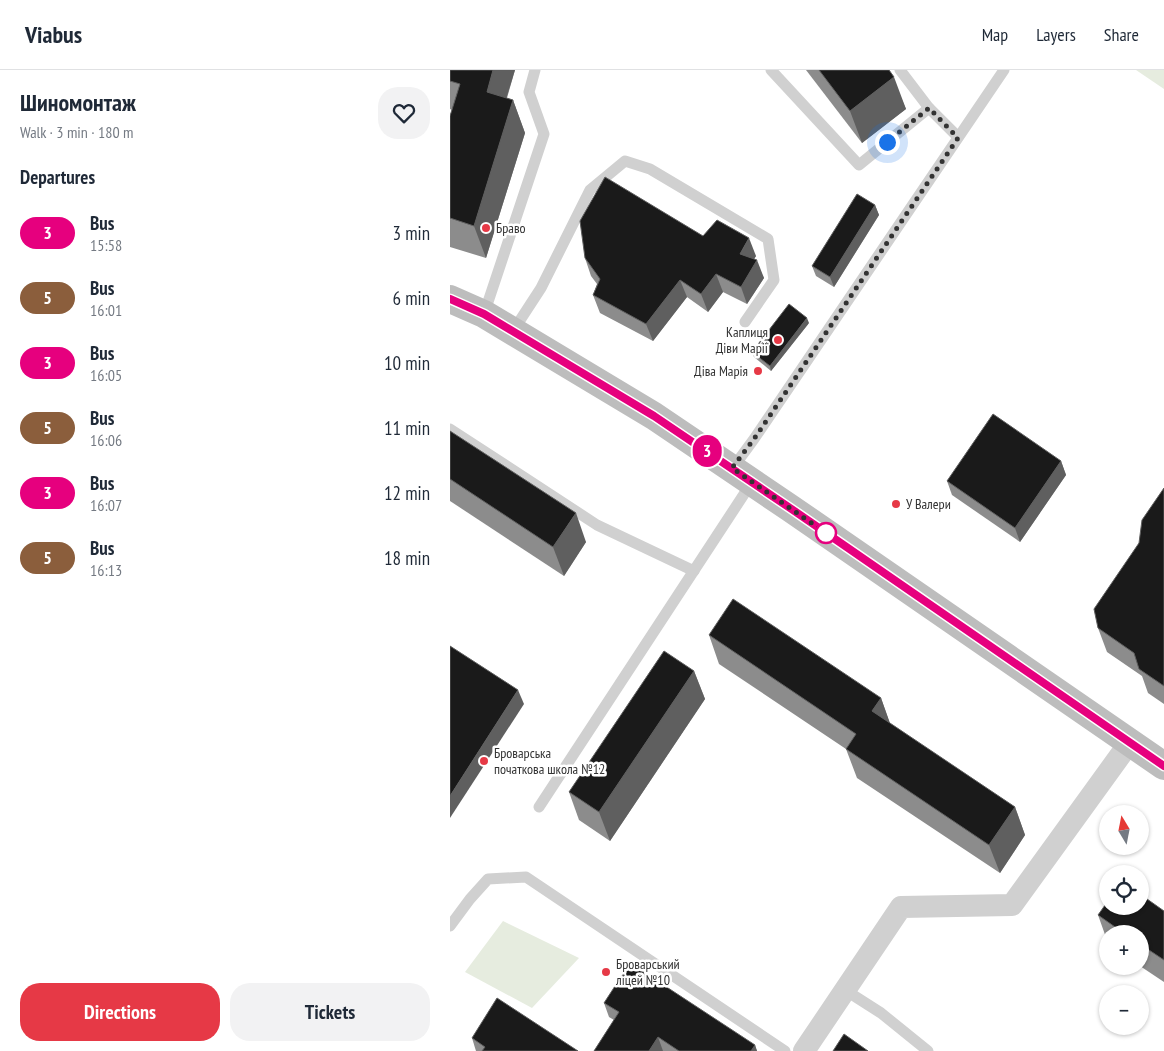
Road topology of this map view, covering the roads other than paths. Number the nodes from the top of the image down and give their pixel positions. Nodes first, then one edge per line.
1 (535, 70) edge
2 (771, 70) edge
3 (900, 70) edge
4 (1004, 70) edge
5 (929, 108) junction
6 (958, 138) junction
7 (450, 299) edge
8 (484, 314) junction
9 (745, 322) dead end
10 (514, 331) junction
11 (450, 429) edge
12 (742, 475) junction
13 (694, 570) junction
14 (1130, 742) junction
15 (1164, 766) edge
16 (539, 807) dead end
17 (450, 926) edge
18 (845, 990) junction
19 (784, 1051) edge
20 (804, 1051) edge
21 (928, 1051) edge

1 - 8 lane
2 - 5 lane
3 - 5 lane
4 - 6 lane
5 - 6 lane
6 - 12 lane
7 - 8 main road
8 - 10 main road
9 - 10 lane
10 - 12 main road
11 - 13 lane
12 - 13 lane
12 - 14 main road
13 - 16 lane
14 - 15 main road
14 - 18 street
17 - 19 lane
18 - 20 street
18 - 21 lane

